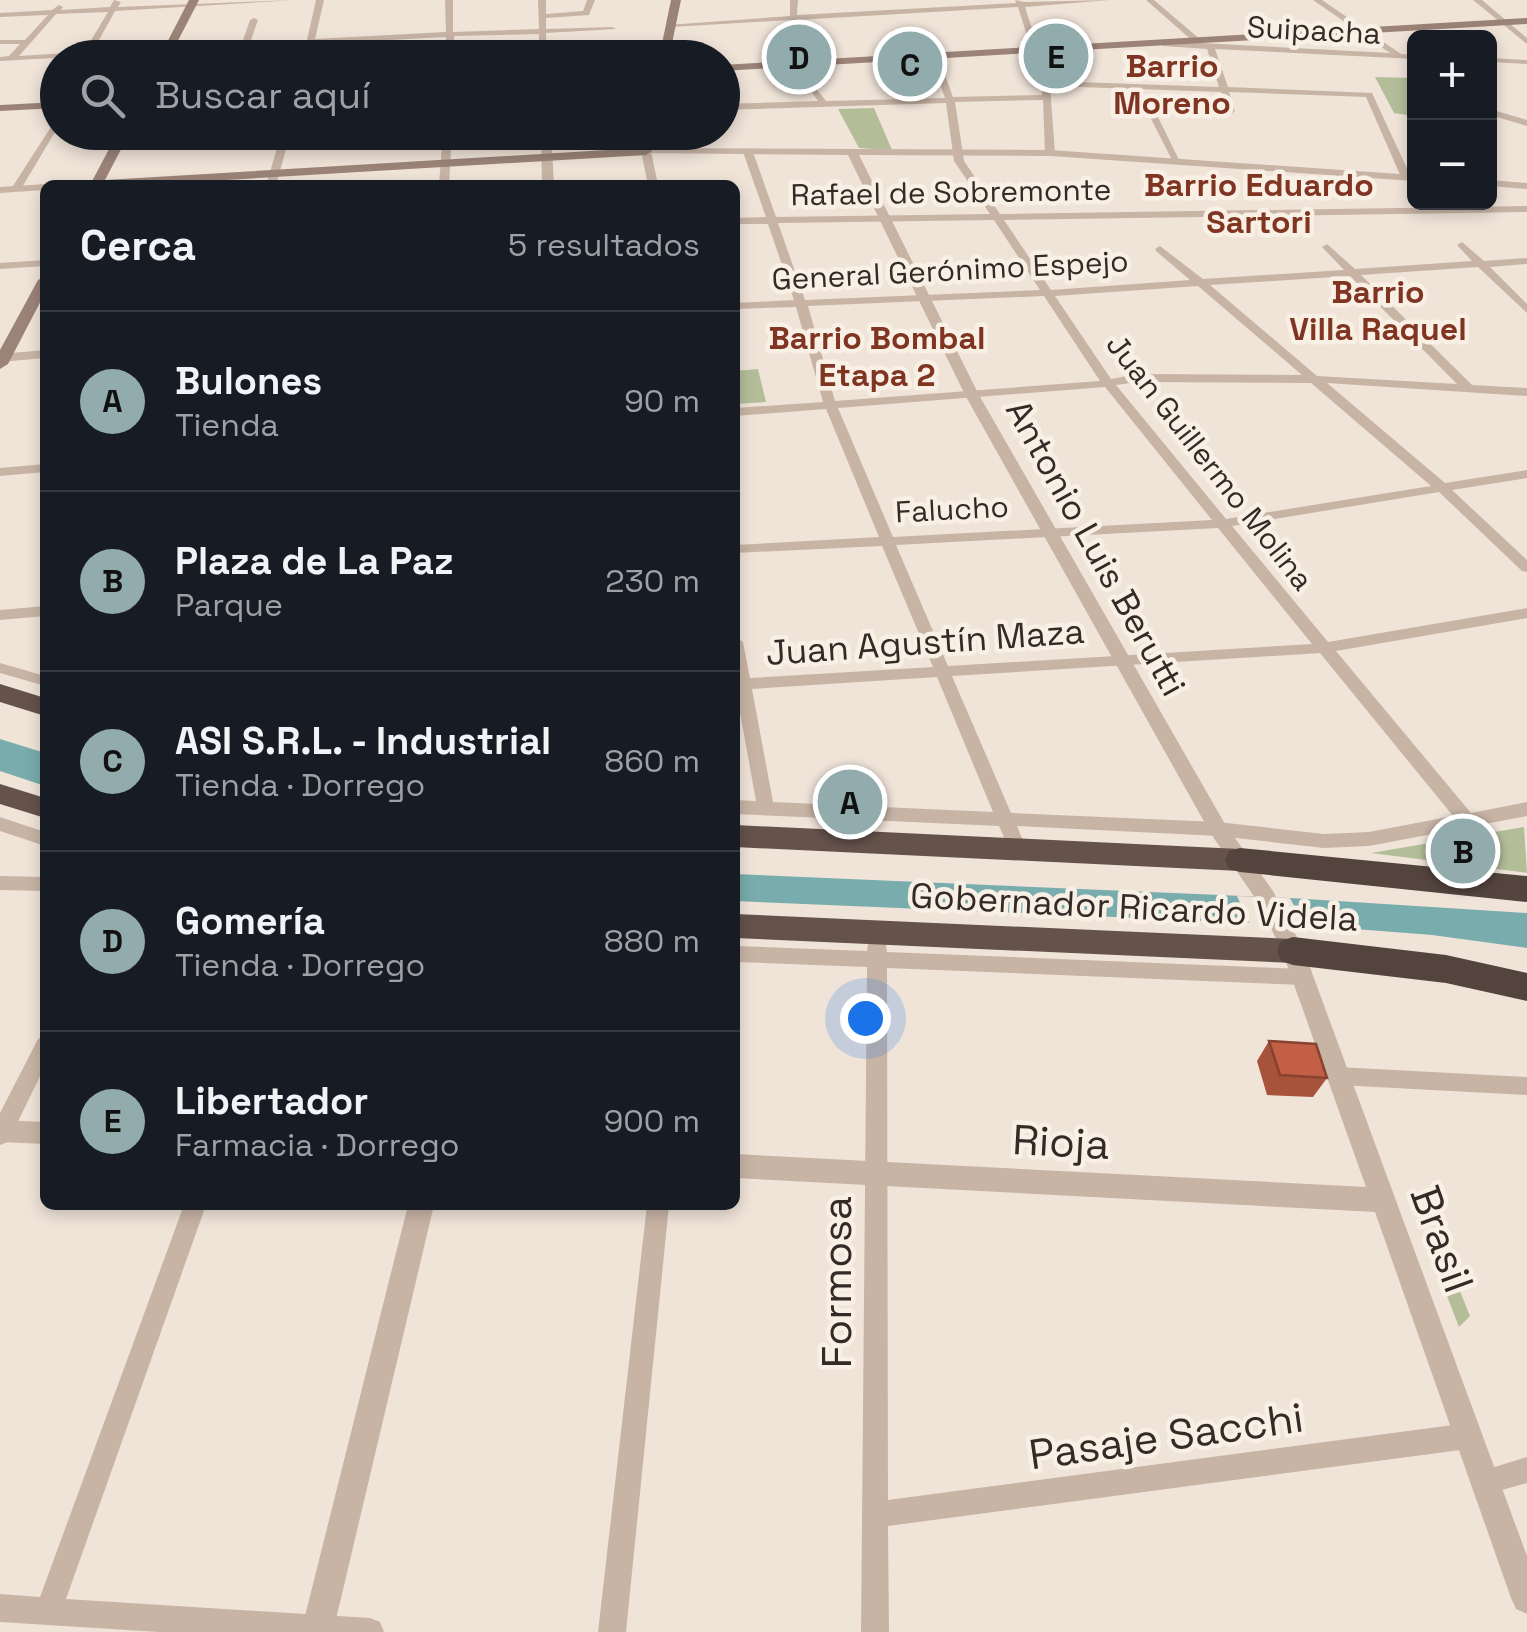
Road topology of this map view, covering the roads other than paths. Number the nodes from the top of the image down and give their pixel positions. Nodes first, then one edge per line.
1 (65, 0) edge
2 (291, 0) edge
3 (320, 0) edge
4 (449, 0) edge
5 (542, 0) edge
6 (591, 0) edge
7 (676, 0) edge
8 (794, 0) edge
9 (902, 0) edge
10 (1106, 0) edge
11 (1150, 0) edge
12 (1317, 0) edge
13 (1477, 0) edge
14 (192, 2) edge
15 (1020, 2) edge
16 (116, 4) edge
17 (55, 12) junction
18 (908, 12) junction
19 (0, 14) edge
20 (543, 16) junction
21 (793, 18) junction
22 (254, 20) dead end
23 (1504, 22) junction
24 (1527, 22) edge
25 (671, 26) junction
26 (916, 26) dead end
27 (612, 29) dead end
28 (544, 31) junction
29 (1362, 31) junction
30 (450, 34) junction
31 (793, 34) dead end
32 (95, 40) edge
33 (173, 40) edge
34 (247, 40) edge
35 (311, 40) edge
36 (331, 40) edge
37 (450, 40) edge
38 (544, 40) edge
39 (668, 40) edge
40 (0, 42) edge
41 (27, 42) junction
42 (1198, 42) junction
43 (1527, 42) edge
44 (1165, 44) junction
45 (1211, 48) junction
46 (1035, 51) junction
47 (934, 56) junction
48 (1400, 56) junction
49 (1407, 56) edge
50 (40, 57) edge
51 (12, 58) junction
52 (0, 59) edge
53 (1497, 60) edge
54 (1527, 62) edge
55 (795, 64) junction
56 (740, 67) edge
57 (1046, 84) junction
58 (1224, 89) junction
59 (1047, 97) junction
60 (950, 100) junction
61 (824, 104) junction
62 (40, 106) edge
63 (740, 106) edge
64 (0, 108) edge
65 (1151, 110) dead end
66 (1231, 111) dead end
67 (1497, 115) edge
68 (1527, 123) edge
69 (40, 149) edge
70 (114, 150) edge
71 (282, 150) edge
72 (447, 150) edge
73 (547, 150) edge
74 (646, 151) junction
75 (748, 152) junction
76 (1050, 153) junction
77 (852, 154) junction
78 (959, 154) junction
79 (547, 156) junction
80 (1177, 160) junction
81 (446, 162) junction
82 (1407, 171) edge
83 (1407, 177) edge
84 (273, 179) edge
85 (98, 180) edge
86 (238, 180) edge
87 (444, 180) edge
88 (548, 180) edge
89 (651, 180) edge
90 (1497, 184) edge
91 (1527, 186) edge
92 (40, 187) edge
93 (16, 189) junction
94 (0, 190) edge
95 (1527, 208) edge
96 (996, 216) junction
97 (883, 218) junction
98 (772, 220) junction
99 (740, 221) edge
100 (1462, 245) dead end
101 (1328, 247) dead end
102 (1160, 250) dead end
103 (1527, 261) edge
104 (40, 263) edge
105 (1481, 264) junction
106 (0, 266) edge
107 (1352, 272) junction
108 (1201, 282) junction
109 (40, 289) edge
110 (1048, 293) junction
111 (924, 298) junction
112 (801, 303) junction
113 (740, 306) edge
114 (1527, 310) edge
115 (40, 355) edge
116 (1, 360) edge
117 (1314, 379) junction
118 (1108, 384) junction
119 (1468, 388) junction
120 (1527, 392) edge
121 (972, 396) junction
122 (830, 405) junction
123 (740, 412) edge
124 (40, 468) edge
125 (0, 472) edge
126 (1527, 474) edge
127 (1442, 488) junction
128 (1220, 524) junction
129 (1048, 532) junction
130 (886, 540) junction
131 (740, 549) edge
132 (1527, 568) edge
133 (40, 611) edge
134 (1527, 613) edge
135 (0, 615) edge
136 (1325, 648) junction
137 (1121, 660) junction
138 (0, 668) edge
139 (740, 668) edge
140 (941, 670) junction
141 (40, 680) edge
142 (743, 684) junction
143 (0, 694) edge
144 (40, 706) edge
145 (0, 794) edge
146 (40, 806) edge
147 (740, 807) edge
148 (766, 808) junction
149 (1527, 809) edge
150 (1004, 819) junction
151 (1467, 821) junction
152 (0, 824) edge
153 (1218, 829) junction
154 (740, 836) edge
155 (40, 837) edge
156 (1017, 848) junction
157 (1240, 860) junction
158 (0, 883) edge
159 (40, 884) edge
160 (1527, 889) edge
161 (740, 927) edge
162 (1283, 932) junction
163 (877, 946) junction
164 (740, 954) edge
165 (1527, 987) edge
166 (40, 1055) edge
167 (1338, 1076) junction
168 (1527, 1086) edge
169 (1, 1132) edge
170 (40, 1133) edge
171 (740, 1166) edge
172 (876, 1172) junction
173 (1382, 1200) junction
174 (193, 1210) edge
175 (420, 1210) edge
176 (657, 1210) edge
177 (1468, 1436) junction
178 (1527, 1470) edge
179 (1484, 1482) junction
180 (875, 1515) junction
181 (1527, 1598) edge
182 (0, 1608) edge
183 (48, 1612) junction
184 (317, 1630) edge
185 (370, 1632) edge
186 (612, 1632) edge
187 (875, 1632) edge

1 - 17 street
2 - 14 street
3 - 35 street
4 - 30 street
5 - 20 street
6 - 20 street
7 - 25 main road
8 - 21 street
9 - 18 street
10 - 15 street
11 - 42 street
12 - 29 street
13 - 23 street
14 - 16 street
14 - 33 main road
15 - 18 street
15 - 46 street
16 - 17 street
16 - 32 street
17 - 19 street
17 - 41 street
18 - 21 street
18 - 26 street
20 - 28 street
21 - 25 street
21 - 31 street
22 - 34 street
23 - 24 main road
23 - 29 main road
23 - 43 street
25 - 39 main road
27 - 28 street
28 - 30 street
28 - 38 street
29 - 42 main road
29 - 48 street
30 - 36 street
30 - 37 street
40 - 41 street
41 - 51 street
42 - 44 main road
44 - 45 street, Suipacha
44 - 46 main road
45 - 48 street, Suipacha
45 - 58 street
46 - 47 main road
46 - 57 street
47 - 55 main road
47 - 60 street, Juan Guillermo Molina
48 - 49 street, Suipacha
50 - 51 street
51 - 52 street
53 - 54 street
55 - 56 main road
55 - 61 street
57 - 58 street
57 - 59 street
58 - 66 street
58 - 82 street
59 - 60 street
59 - 76 street
60 - 61 street
60 - 78 street, Juan Guillermo Molina
61 - 63 street
62 - 64 main road
65 - 80 street
67 - 68 street
69 - 93 street
70 - 85 main road
71 - 84 street
72 - 81 street
73 - 79 street
74 - 75 street
74 - 79 main road
74 - 89 street
75 - 77 street
75 - 98 street
76 - 78 street
76 - 80 street
77 - 78 street
77 - 97 street, Antonio Luis Berutti
78 - 96 street, Juan Guillermo Molina
79 - 81 main road
79 - 88 street
80 - 83 street
81 - 84 main road
81 - 87 street
84 - 86 main road
90 - 91 street
92 - 93 street
93 - 94 street
95 - 96 street, Rafael de Sobremonte
96 - 97 street, Rafael de Sobremonte
96 - 110 street, Juan Guillermo Molina
97 - 98 street, Rafael de Sobremonte
97 - 111 street, Antonio Luis Berutti
98 - 99 street, Rafael de Sobremonte
98 - 112 street
100 - 105 street
101 - 107 street
102 - 108 street
103 - 105 street, General Gerónimo Espejo
104 - 106 street
105 - 107 street, General Gerónimo Espejo
105 - 114 street
107 - 108 street, General Gerónimo Espejo
107 - 119 street
108 - 110 street, General Gerónimo Espejo
108 - 117 street
109 - 116 main road
110 - 111 street, General Gerónimo Espejo
110 - 118 street, Juan Guillermo Molina
111 - 112 street, General Gerónimo Espejo
111 - 121 street, Antonio Luis Berutti
112 - 113 street, General Gerónimo Espejo
112 - 122 street
115 - 116 street
117 - 118 street
117 - 119 street
117 - 127 street
118 - 121 street
118 - 128 street, Juan Guillermo Molina
119 - 120 street
121 - 122 street
121 - 129 street, Antonio Luis Berutti
122 - 123 street
122 - 130 street
124 - 125 street
126 - 127 street, Falucho
127 - 128 street, Falucho
127 - 132 street
128 - 129 street, Falucho
128 - 136 street, Juan Guillermo Molina
129 - 130 street, Falucho
129 - 137 street, Antonio Luis Berutti
130 - 131 street, Falucho
130 - 140 street
133 - 135 street
134 - 136 street, Juan Agustín Maza
136 - 137 street, Juan Agustín Maza
136 - 151 street, Juan Guillermo Molina
137 - 140 street, Juan Agustín Maza
137 - 153 street, Antonio Luis Berutti
138 - 141 street
139 - 142 street
140 - 142 street, Juan Agustín Maza
140 - 150 street
142 - 148 street
143 - 144 highway
145 - 146 highway
147 - 148 street
148 - 150 street
149 - 151 street
150 - 153 street
150 - 156 street
151 - 153 street
152 - 155 street
153 - 157 street, Antonio Luis Berutti
154 - 156 highway, Gobernador Ricardo Videla
156 - 157 highway, Gobernador Ricardo Videla
157 - 160 highway, Gobernador Ricardo Videla
157 - 162 street, Antonio Luis Berutti
158 - 159 street
161 - 163 highway, Gobernador Ricardo Videla
162 - 163 highway, Gobernador Ricardo Videla
162 - 165 highway, Gobernador Ricardo Videla
162 - 167 street, Brasil
163 - 164 street
163 - 172 street, Formosa
166 - 169 street
167 - 168 street
167 - 173 street, Brasil
169 - 170 street
171 - 172 street, Rioja
172 - 173 street, Rioja
172 - 180 street, Formosa
173 - 177 street, Brasil
174 - 183 street
175 - 184 street
176 - 186 street
177 - 179 street, Brasil
177 - 180 street, Pasaje Sacchi
178 - 179 street
179 - 181 street, Brasil
180 - 187 street, Formosa
182 - 183 street
183 - 184 street
184 - 185 street

